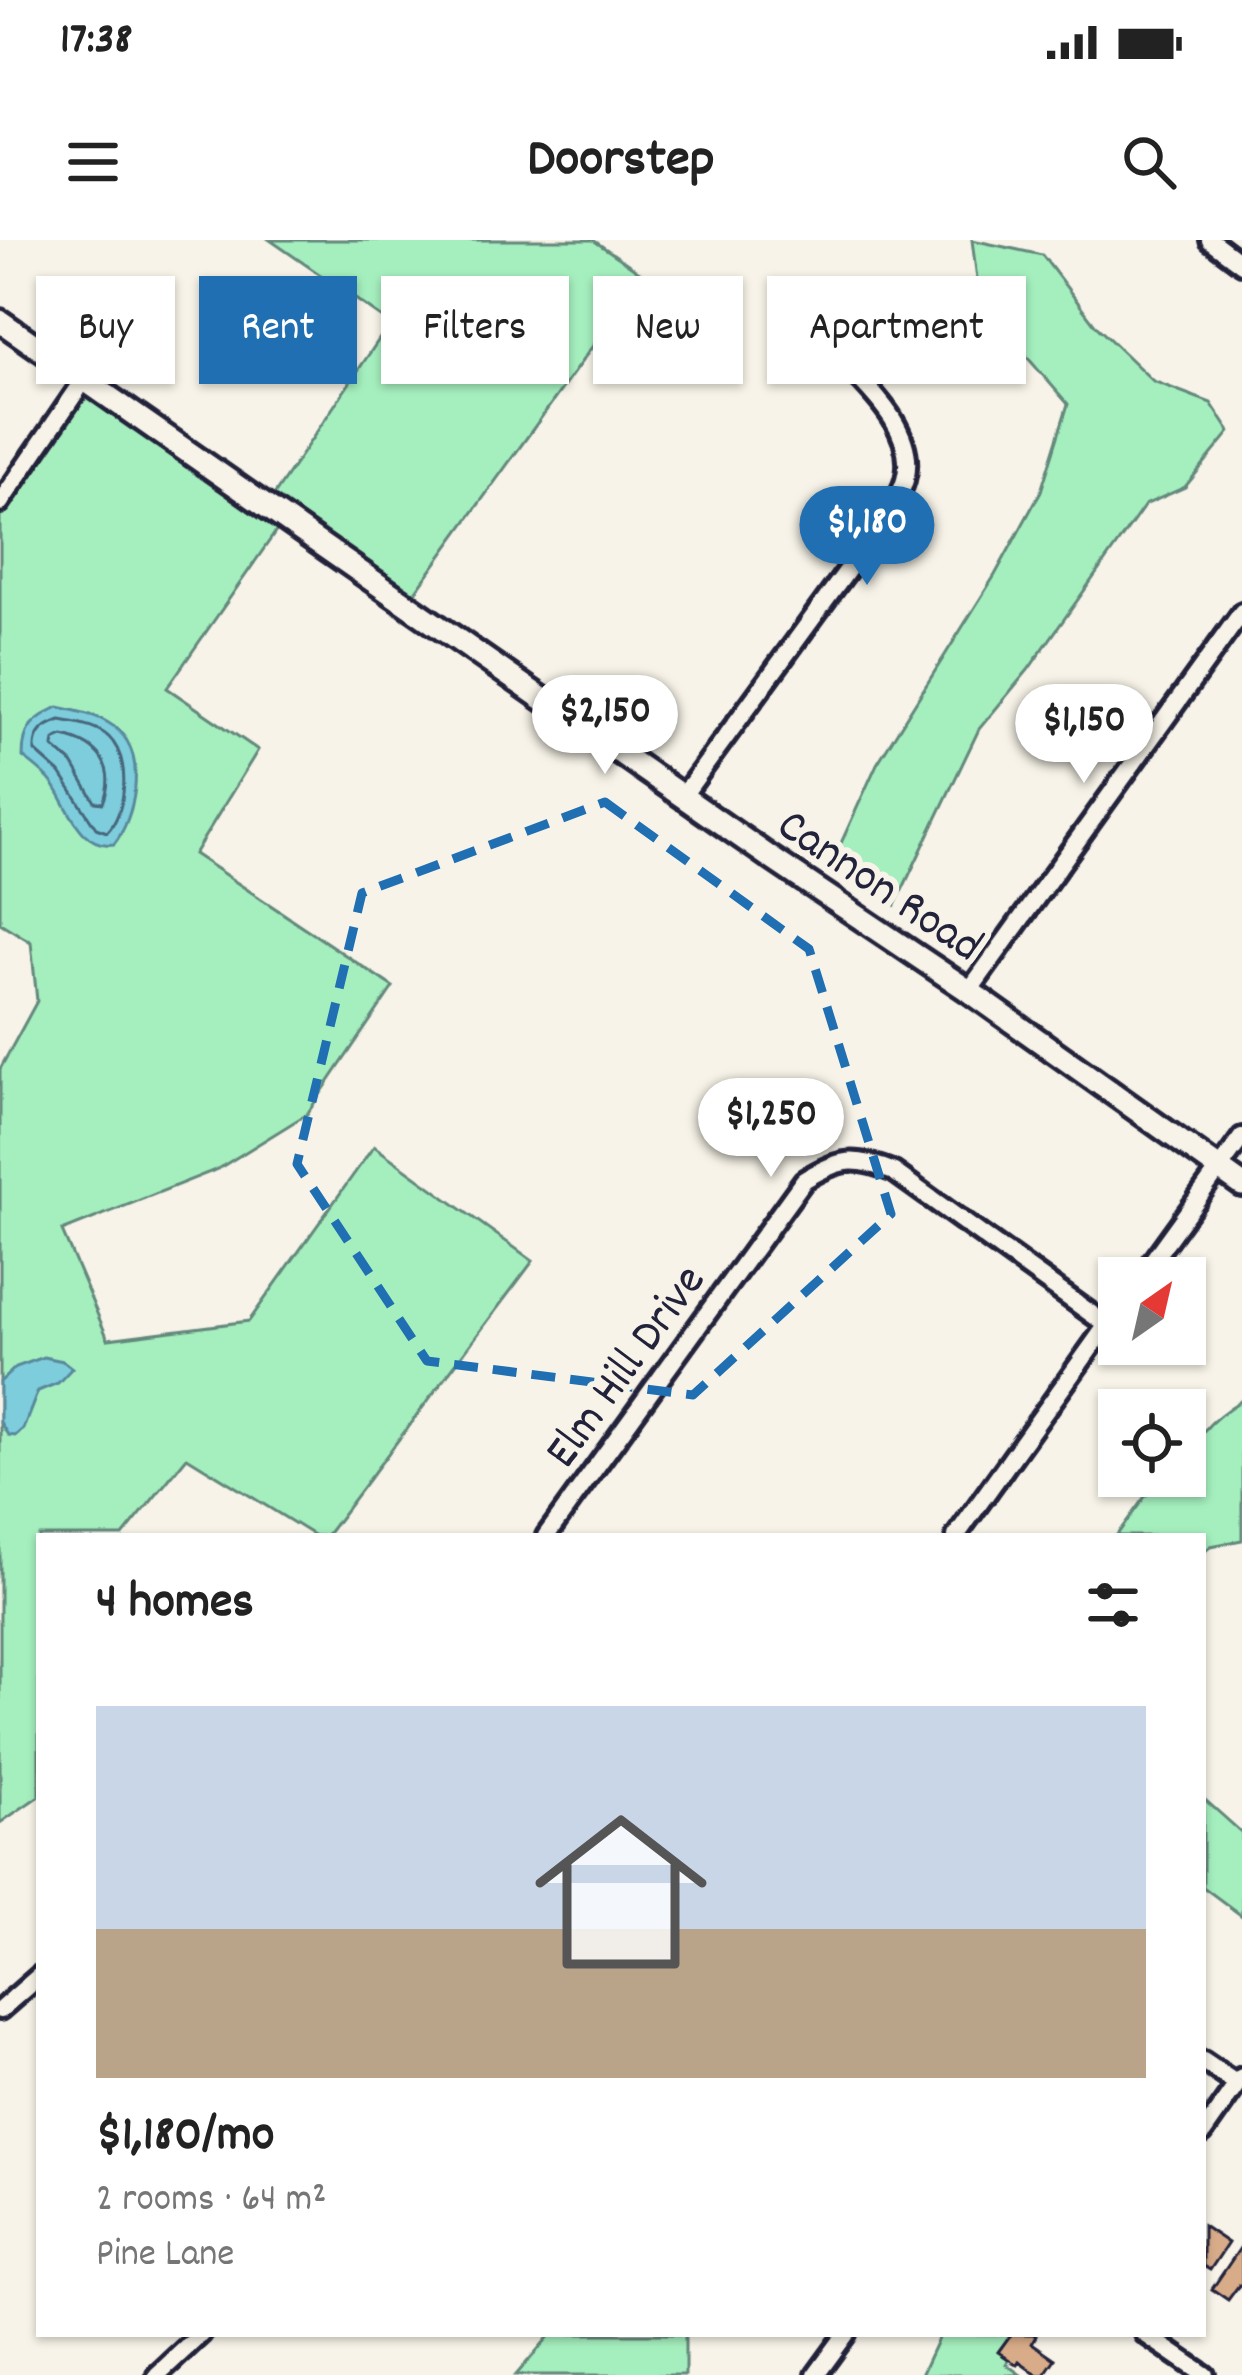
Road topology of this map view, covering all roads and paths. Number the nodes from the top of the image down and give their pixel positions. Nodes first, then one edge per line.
1 (1210, 240) edge
2 (1242, 263) edge
3 (0, 322) edge
4 (36, 347) edge
5 (81, 384) edge
6 (90, 384) edge
7 (866, 384) edge
8 (0, 502) edge
9 (1242, 611) edge
10 (682, 797) junction
11 (969, 992) junction
12 (1242, 1137) edge
13 (1216, 1168) junction
14 (1242, 1186) edge
15 (1155, 1257) edge
16 (1098, 1319) edge
17 (1098, 1338) edge
18 (548, 1533) edge
19 (958, 1533) edge
20 (36, 1979) edge
21 (0, 2010) edge
22 (1206, 2062) edge
23 (1240, 2080) edge
24 (1206, 2129) edge
25 (198, 2337) edge
26 (845, 2337) edge
27 (1149, 2337) edge
28 (158, 2375) edge
29 (816, 2375) edge
30 (1205, 2375) edge

1 - 2 street
3 - 4 main road, Cannon Road
5 - 8 street
6 - 10 main road, Cannon Road
7 - 10 street
9 - 11 street
10 - 11 main road, Cannon Road
11 - 13 main road, Cannon Road
12 - 13 street
13 - 14 main road, Cannon Road
13 - 15 street
16 - 18 street, Elm Hill Drive
17 - 19 street
20 - 21 street
22 - 23 street
23 - 24 street
25 - 28 street
26 - 29 street
27 - 30 street

